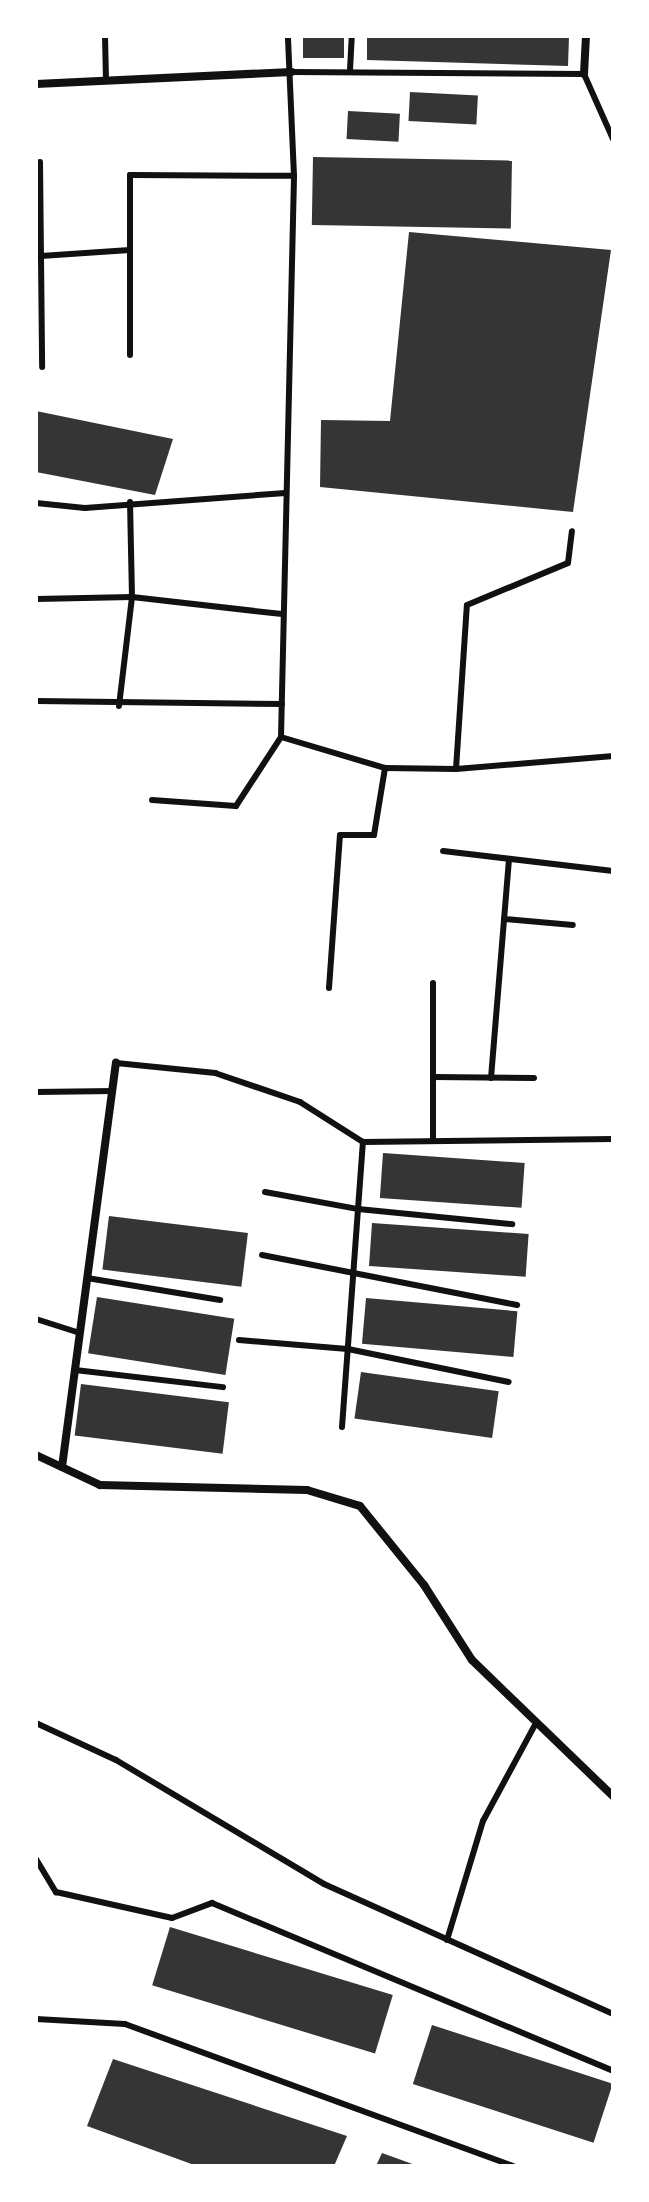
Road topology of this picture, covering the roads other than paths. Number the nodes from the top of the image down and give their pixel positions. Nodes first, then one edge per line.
1 (105, 36) edge
2 (288, 36) edge
3 (352, 36) edge
4 (586, 36) edge
5 (350, 70) junction
6 (292, 72) junction
7 (584, 74) junction
8 (106, 80) junction
9 (36, 84) edge
10 (613, 139) edge
11 (40, 162) dead end
12 (294, 176) junction
13 (130, 250) junction
14 (41, 256) junction
15 (130, 355) dead end
16 (42, 367) dead end
17 (285, 493) junction
18 (130, 502) junction
19 (36, 503) edge
20 (572, 531) dead end
21 (132, 597) junction
22 (36, 599) edge
23 (282, 614) junction
24 (36, 701) edge
25 (282, 704) junction
26 (119, 706) junction
27 (281, 737) junction
28 (613, 756) edge
29 (385, 768) junction
30 (456, 769) junction
31 (152, 800) dead end
32 (443, 851) dead end
33 (509, 861) junction
34 (613, 871) edge
35 (504, 919) junction
36 (573, 925) dead end
37 (433, 983) dead end
38 (329, 988) dead end
39 (116, 1063) joint
40 (433, 1077) junction
41 (491, 1078) junction
42 (534, 1078) dead end
43 (113, 1091) junction
44 (36, 1092) edge
45 (613, 1139) edge
46 (433, 1141) junction
47 (363, 1142) junction
48 (265, 1192) dead end
49 (358, 1209) junction
50 (512, 1224) dead end
51 (262, 1255) dead end
52 (354, 1270) junction
53 (87, 1278) junction
54 (220, 1300) dead end
55 (517, 1305) dead end
56 (36, 1319) edge
57 (80, 1333) junction
58 (239, 1340) dead end
59 (348, 1349) junction
60 (75, 1370) junction
61 (509, 1382) dead end
62 (223, 1387) dead end
63 (342, 1427) dead end
64 (36, 1455) edge
65 (62, 1467) junction
66 (36, 1723) edge
67 (536, 1723) junction
68 (613, 1796) edge
69 (36, 1859) edge
70 (447, 1940) junction
71 (613, 2014) edge
72 (36, 2019) edge
73 (613, 2071) edge
74 (514, 2166) edge

1 - 8 lane
2 - 6 lane
3 - 5 lane
4 - 7 street
5 - 6 lane
5 - 7 lane
6 - 8 street
6 - 12 lane
7 - 10 lane
8 - 9 street
11 - 14 lane
12 - 13 lane
12 - 17 lane
13 - 14 lane
13 - 15 lane
14 - 16 lane
17 - 18 lane
17 - 23 lane
18 - 19 lane
18 - 21 lane
20 - 30 lane
21 - 22 lane
21 - 23 lane
21 - 26 lane
23 - 25 lane
24 - 26 lane
25 - 26 lane
25 - 27 lane
27 - 29 lane
27 - 31 lane
28 - 30 lane
29 - 30 lane
29 - 38 lane
32 - 33 lane
33 - 34 lane
33 - 35 lane
35 - 36 lane
35 - 41 lane
37 - 40 lane
39 - 43 street
39 - 47 lane
40 - 41 lane
40 - 46 lane
41 - 42 lane
43 - 44 lane
43 - 53 street
45 - 46 lane
46 - 47 lane
47 - 49 lane
48 - 49 lane
49 - 50 lane
49 - 52 lane
51 - 52 lane
52 - 55 lane
52 - 59 lane
53 - 54 lane
53 - 57 street
56 - 57 lane
57 - 60 street
58 - 59 lane
59 - 61 lane
59 - 63 lane
60 - 62 lane
60 - 65 street
64 - 65 street
65 - 67 street
66 - 70 lane
67 - 68 street
67 - 70 lane
69 - 73 lane
70 - 71 lane
72 - 74 lane

